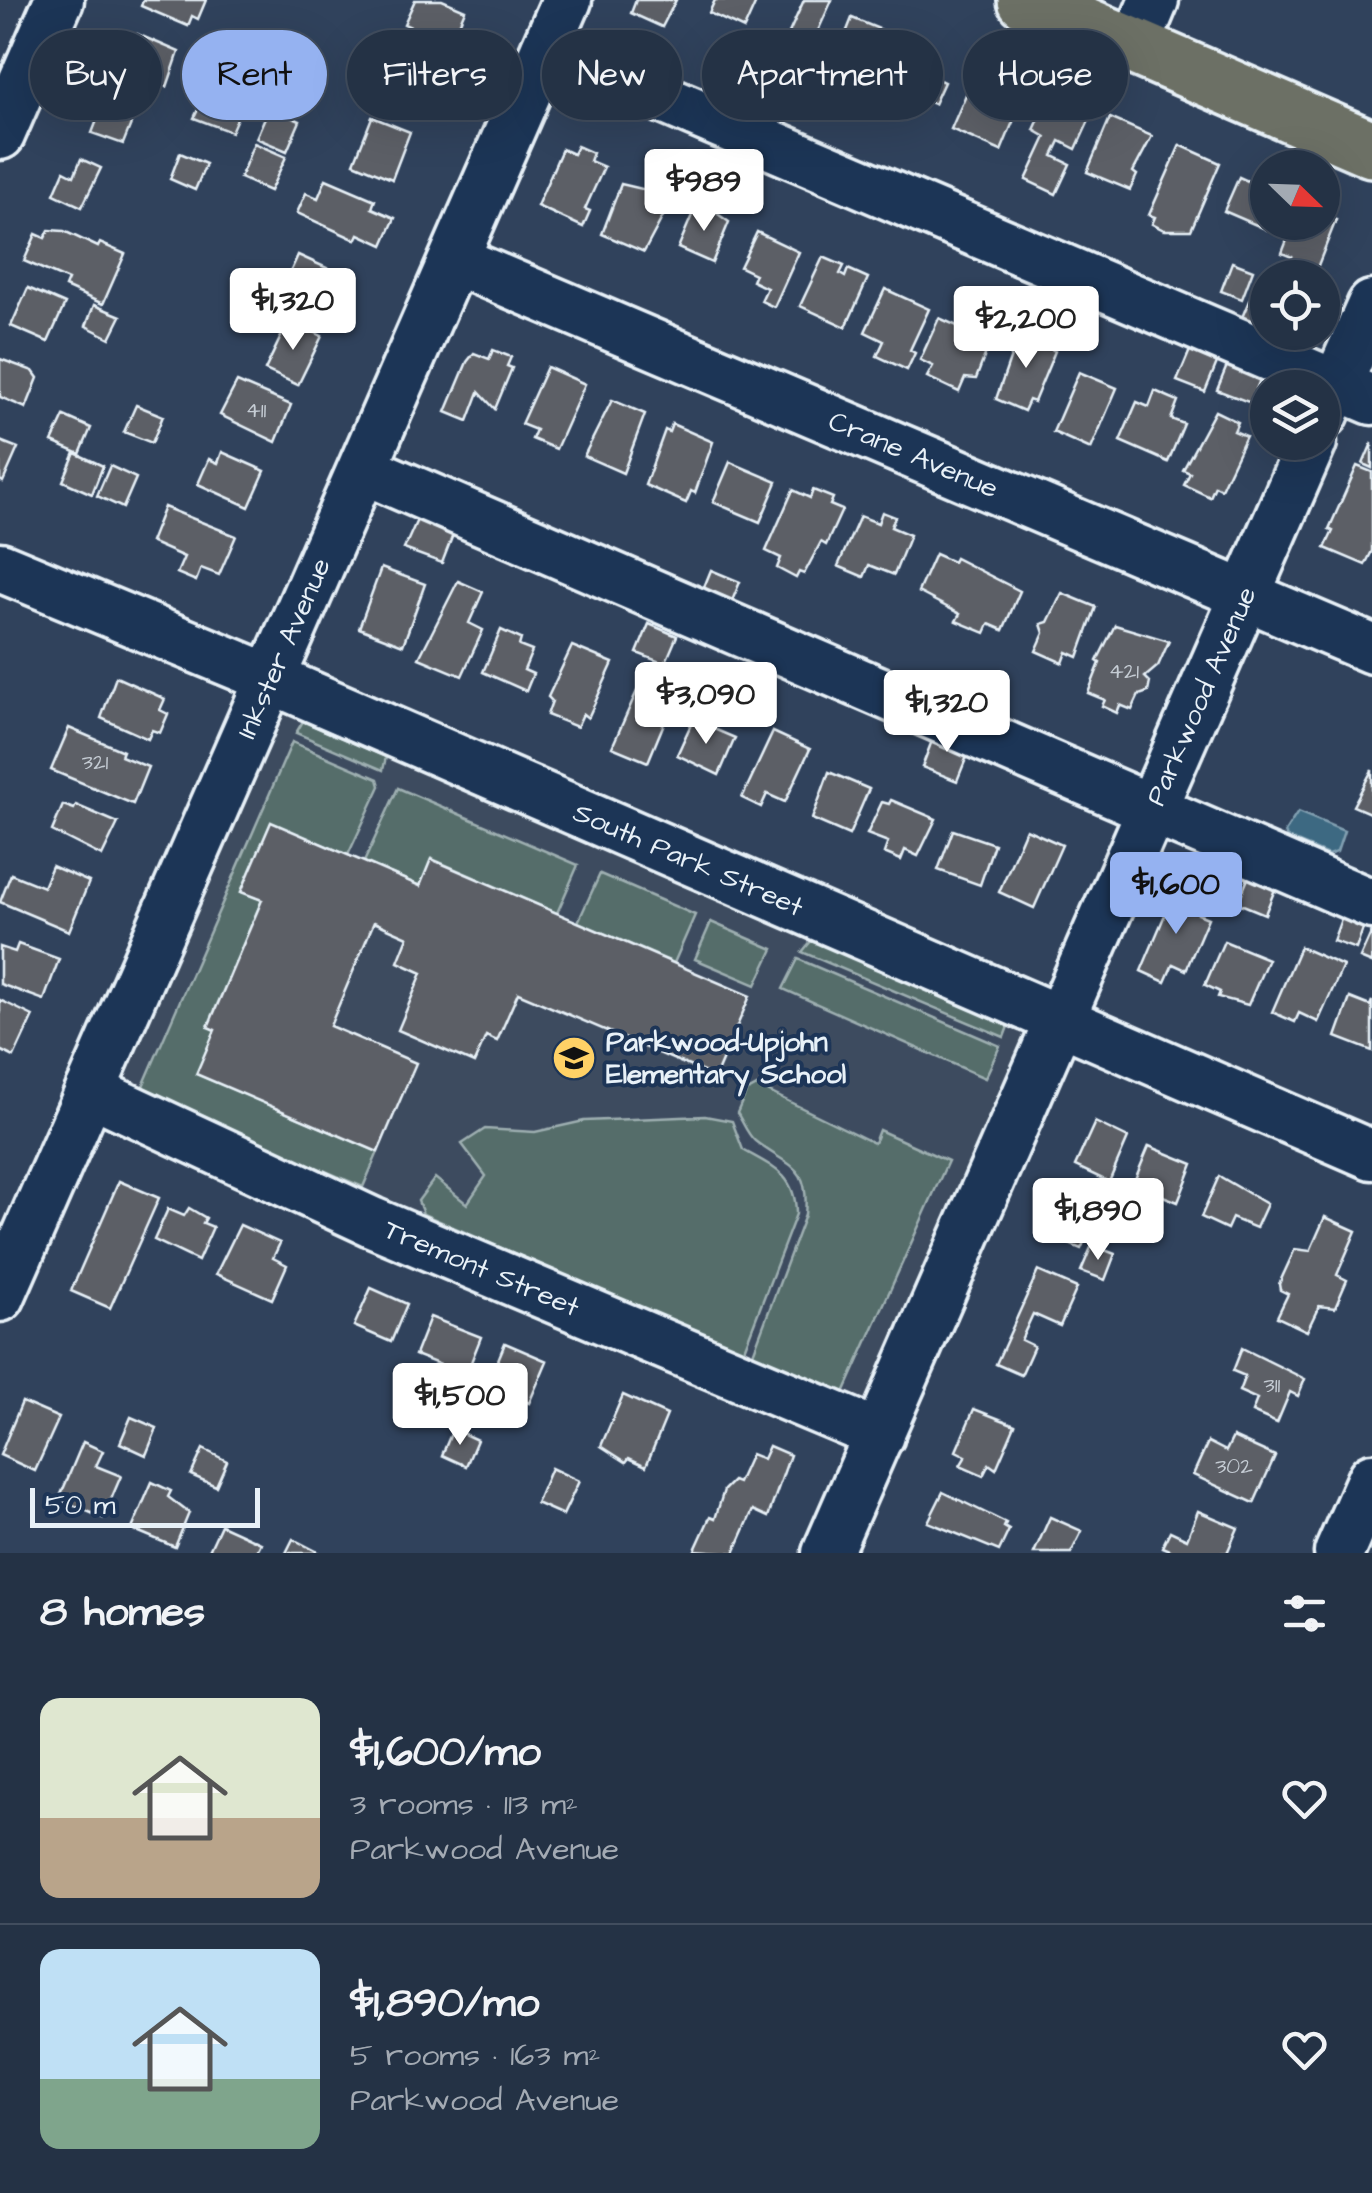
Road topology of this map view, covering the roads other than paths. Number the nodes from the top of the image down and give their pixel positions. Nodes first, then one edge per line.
1 (59, 0) edge
2 (567, 0) edge
3 (1026, 0) edge
4 (1144, 23) edge
5 (554, 30) edge
6 (542, 58) edge
7 (682, 109) edge
8 (0, 135) edge
9 (1372, 149) edge
10 (456, 260) junction
11 (1372, 305) edge
12 (1344, 400) edge
13 (1304, 460) edge
14 (363, 469) junction
15 (0, 567) edge
16 (1246, 596) junction
17 (1372, 649) edge
18 (269, 678) junction
19 (1152, 808) junction
20 (1372, 904) edge
21 (1058, 1021) junction
22 (90, 1091) junction
23 (1372, 1156) edge
24 (0, 1296) edge
25 (880, 1435) junction
26 (1372, 1478) edge
27 (828, 1553) edge
28 (1340, 1553) edge

1 - 8 street
2 - 5 street, Inkster Avenue
3 - 4 main road
4 - 9 main road
6 - 10 street, Inkster Avenue
7 - 12 street
10 - 14 street, Inkster Avenue
10 - 16 street, Crane Avenue
11 - 12 street
13 - 16 street, Parkwood Avenue
14 - 18 street, Inkster Avenue
14 - 19 street
15 - 18 street, South Park Street
16 - 17 street, Crane Avenue
16 - 19 street, Parkwood Avenue
18 - 21 street, South Park Street
18 - 22 street, Inkster Avenue
19 - 20 street
19 - 21 street, Parkwood Avenue
21 - 23 street, South Park Street
21 - 25 street, Parkwood Avenue
22 - 24 street, Inkster Avenue
22 - 25 street, Tremont Street
25 - 27 street, Parkwood Avenue
26 - 28 street

